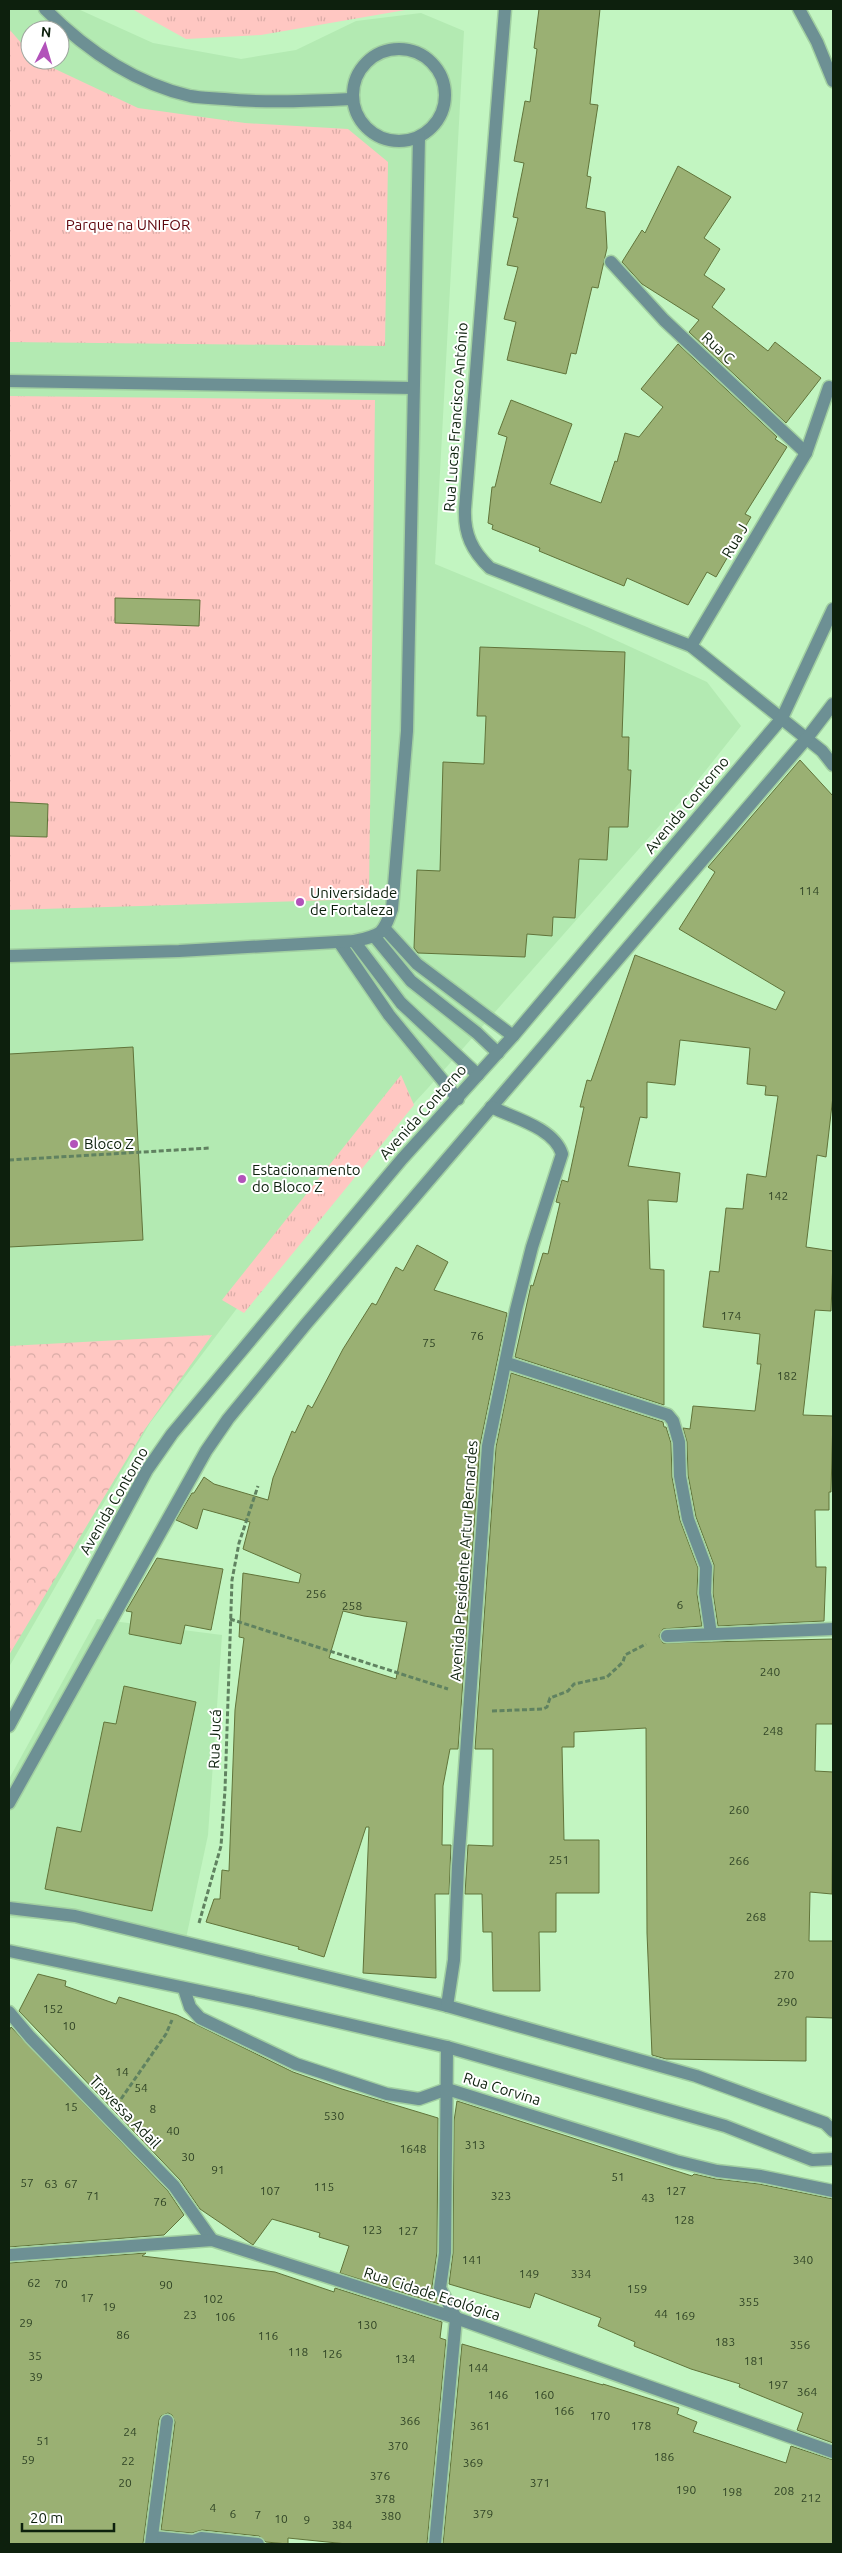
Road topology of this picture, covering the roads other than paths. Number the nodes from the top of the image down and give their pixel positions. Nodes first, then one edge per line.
1 (45, 9) edge
2 (505, 9) edge
3 (799, 9) edge
4 (833, 81) edge
5 (352, 99) junction
6 (419, 137) junction
7 (610, 262) dead end
8 (9, 381) edge
9 (829, 387) dead end
10 (413, 388) junction
11 (806, 453) junction
12 (833, 609) edge
13 (691, 646) junction
14 (833, 704) edge
15 (782, 718) junction
16 (807, 738) junction
17 (833, 766) edge
18 (385, 929) junction
19 (374, 936) junction
20 (354, 941) junction
21 (339, 942) junction
22 (9, 956) edge
23 (513, 1036) junction
24 (498, 1053) junction
25 (478, 1075) junction
26 (458, 1099) junction
27 (491, 1107) junction
28 (506, 1363) junction
29 (833, 1630) edge
30 (711, 1634) junction
31 (667, 1636) road end
32 (9, 1726) edge
33 (9, 1803) edge
34 (9, 1908) edge
35 (9, 1951) edge
36 (185, 1992) road end
37 (447, 2006) junction
38 (9, 2012) edge
39 (447, 2047) junction
40 (447, 2089) junction
41 (833, 2131) edge
42 (833, 2159) edge
43 (833, 2191) edge
44 (212, 2240) junction
45 (9, 2255) edge
46 (456, 2318) junction
47 (167, 2420) dead end
48 (833, 2452) edge
49 (152, 2541) edge
50 (258, 2544) edge
51 (435, 2544) edge

1 - 5 street
2 - 13 street, Rua Lucas Francisco Antônio
3 - 4 street
5 - 6 street
5 - 6 street
6 - 10 street
7 - 11 street, Rua C
8 - 10 street
9 - 11 street, Rua J
10 - 18 street
11 - 13 street, Rua J
12 - 15 street, Avenida Contorno
13 - 15 street, Rua Lucas Francisco Antônio
14 - 16 street
15 - 16 street, Rua Lucas Francisco Antônio
15 - 23 street, Avenida Contorno
16 - 17 street, Rua Lucas Francisco Antônio
16 - 27 street
18 - 19 street
18 - 23 street
19 - 20 street
19 - 24 street
20 - 21 street
20 - 25 street
21 - 22 street
21 - 26 street
23 - 24 street, Avenida Contorno
24 - 25 street, Avenida Contorno
25 - 26 street, Avenida Contorno
26 - 32 street, Avenida Contorno
27 - 28 street, Avenida Presidente Artur Bernardes
27 - 33 street
28 - 30 street
28 - 37 street, Avenida Presidente Artur Bernardes
29 - 30 street
30 - 31 street
34 - 37 street
35 - 39 street
36 - 40 street, Rua Corvina
37 - 41 street
38 - 44 street, Travessa Adail
39 - 40 street
39 - 42 street
40 - 43 street, Rua Corvina
40 - 46 street
44 - 45 street, Rua Cidade Ecológica
44 - 46 street, Rua Cidade Ecológica
46 - 48 street, Rua Cidade Ecológica
46 - 51 street
47 - 49 street
49 - 50 street

